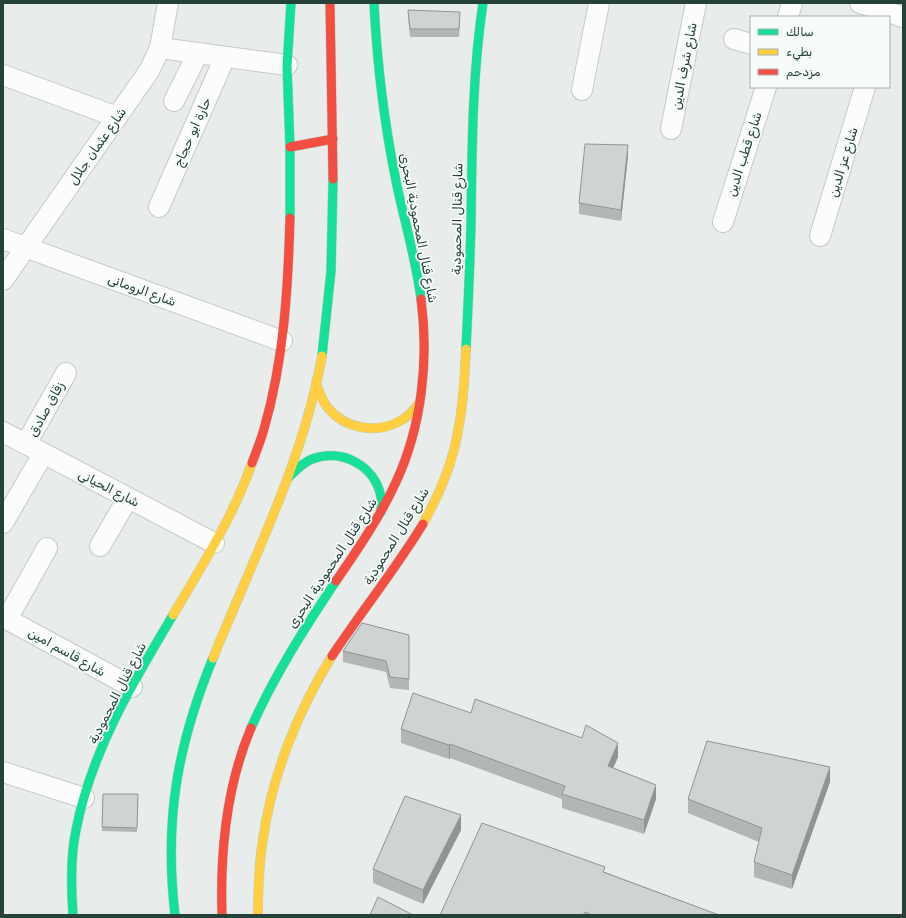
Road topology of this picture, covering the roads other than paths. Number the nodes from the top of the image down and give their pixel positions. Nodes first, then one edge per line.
1 (168, 3) edge
2 (291, 3) edge
3 (330, 3) edge
4 (374, 3) edge
5 (483, 3) edge
6 (599, 3) edge
7 (696, 3) edge
8 (792, 3) edge
9 (860, 3) edge
10 (892, 15) edge
11 (788, 16) edge
12 (160, 48) junction
13 (198, 53) junction
14 (225, 56) junction
15 (287, 65) junction
16 (3, 75) edge
17 (766, 88) edge
18 (865, 88) edge
19 (582, 90) dead end
20 (174, 101) dead end
21 (117, 117) junction
22 (671, 129) dead end
23 (333, 139) junction
24 (290, 147) junction
25 (159, 207) dead end
26 (723, 222) dead end
27 (820, 236) dead end
28 (3, 239) edge
29 (26, 248) junction
30 (3, 280) edge
31 (282, 341) junction
32 (66, 373) dead end
33 (316, 383) junction
34 (420, 402) junction
35 (3, 432) edge
36 (26, 444) junction
37 (43, 454) junction
38 (288, 478) junction
39 (128, 498) junction
40 (381, 512) junction
41 (3, 523) edge
42 (214, 543) junction
43 (100, 546) dead end
44 (47, 548) dead end
45 (5, 618) edge
46 (132, 687) junction
47 (3, 772) edge
48 (84, 798) junction
49 (73, 915) edge
50 (175, 915) edge
51 (222, 915) edge
52 (258, 915) edge

1 - 12 street, شارع عثمان جلال
2 - 15 main road, شارع قنال المحمودية
3 - 23 main road
4 - 34 main road, شارع قنال المحمودية البحرى
5 - 52 main road, شارع قنال المحمودية
6 - 19 street
7 - 22 street, شارع شرف الدين
8 - 11 street
9 - 10 street
12 - 13 street
12 - 21 street, شارع عثمان جلال
13 - 14 street
13 - 20 street
14 - 15 street
14 - 25 street, حارة ابو حجاج
15 - 24 main road, شارع قنال المحمودية
16 - 21 street
17 - 26 street, شارع قطب الدين
18 - 27 street, شارع عز الدين
21 - 29 street, شارع عثمان جلال
23 - 24 main road
23 - 33 main road
24 - 31 main road, شارع قنال المحمودية
28 - 29 street, شارع الرومانى
29 - 30 street, شارع عثمان جلال
29 - 31 street, شارع الرومانى
31 - 42 main road, شارع قنال المحمودية
32 - 36 street, زقاق صادق
33 - 34 main road
33 - 38 main road
34 - 40 main road, شارع قنال المحمودية البحرى
35 - 36 street, شارع الحيانى
36 - 37 street, شارع الحيانى
37 - 39 street, شارع الحيانى
37 - 41 street
38 - 40 main road
38 - 50 main road
39 - 42 street, شارع الحيانى
39 - 43 street
40 - 51 main road, شارع قنال المحمودية البحرى
42 - 46 main road, شارع قنال المحمودية
44 - 45 street
45 - 46 street, شارع قاسم امين
46 - 48 main road, شارع قنال المحمودية
47 - 48 street
48 - 49 main road, شارع قنال المحمودية

